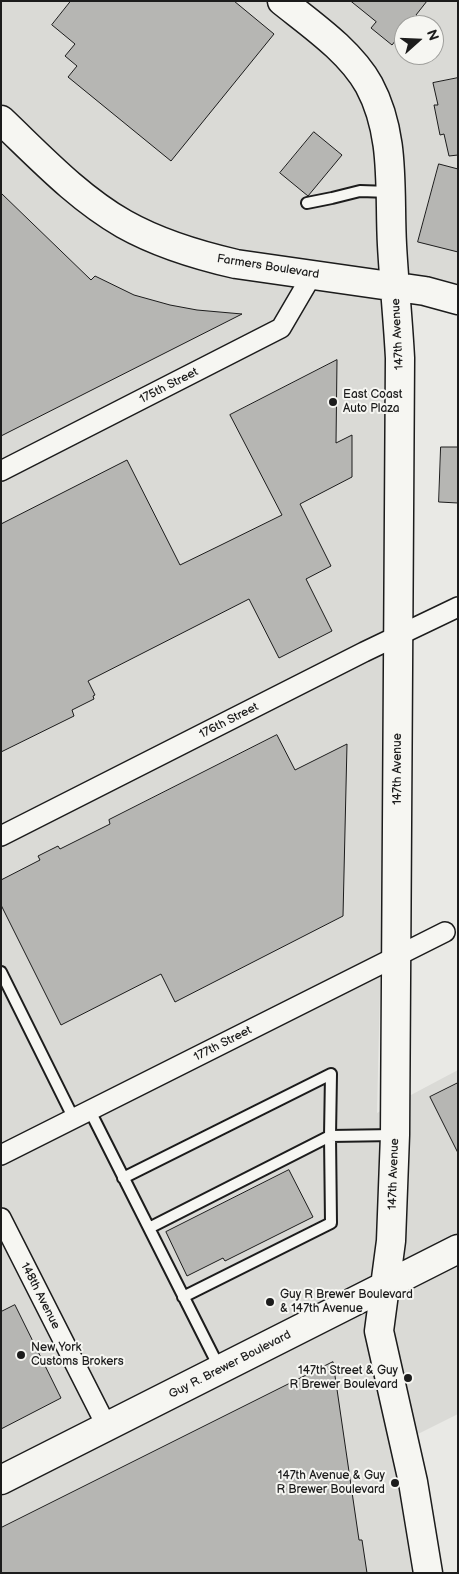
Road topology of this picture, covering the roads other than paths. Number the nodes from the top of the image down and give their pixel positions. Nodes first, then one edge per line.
1 (282, 1) edge
2 (1, 120) edge
3 (391, 192) junction
4 (307, 203) dead end
5 (312, 275) junction
6 (396, 287) junction
7 (458, 300) edge
8 (1, 471) edge
9 (458, 607) edge
10 (399, 636) junction
11 (1, 836) edge
12 (444, 932) dead end
13 (397, 957) junction
14 (1, 972) edge
15 (82, 1115) junction
16 (395, 1135) junction
17 (330, 1136) junction
18 (1, 1155) edge
19 (123, 1178) junction
20 (1, 1218) edge
21 (149, 1228) junction
22 (458, 1249) edge
23 (384, 1286) junction
24 (184, 1298) junction
25 (220, 1370) junction
26 (106, 1427) junction
27 (1, 1480) edge
28 (428, 1573) edge

1 - 3 street, 147th Avenue
2 - 5 street, Farmers Boulevard
3 - 4 lane
3 - 6 street, 147th Avenue
5 - 6 street, Farmers Boulevard
5 - 8 street, 175th Street
6 - 7 street, Farmers Boulevard
6 - 10 street, 147th Avenue
9 - 10 street, 176th Street
10 - 11 street, 176th Street
10 - 13 street, 147th Avenue
12 - 13 street, 177th Street
13 - 15 street, 177th Street
13 - 16 street, 147th Avenue
14 - 15 lane
15 - 18 street, 177th Street
15 - 19 lane
16 - 17 lane
16 - 23 street, 147th Avenue
17 - 19 lane
17 - 21 lane
17 - 24 lane
19 - 21 lane
20 - 26 street, 148th Avenue
21 - 24 lane
22 - 23 street, Guy R. Brewer Boulevard
23 - 25 street, Guy R. Brewer Boulevard
23 - 28 street, 147th Avenue
24 - 25 lane
25 - 26 street, Guy R. Brewer Boulevard
26 - 27 street, Guy R. Brewer Boulevard

